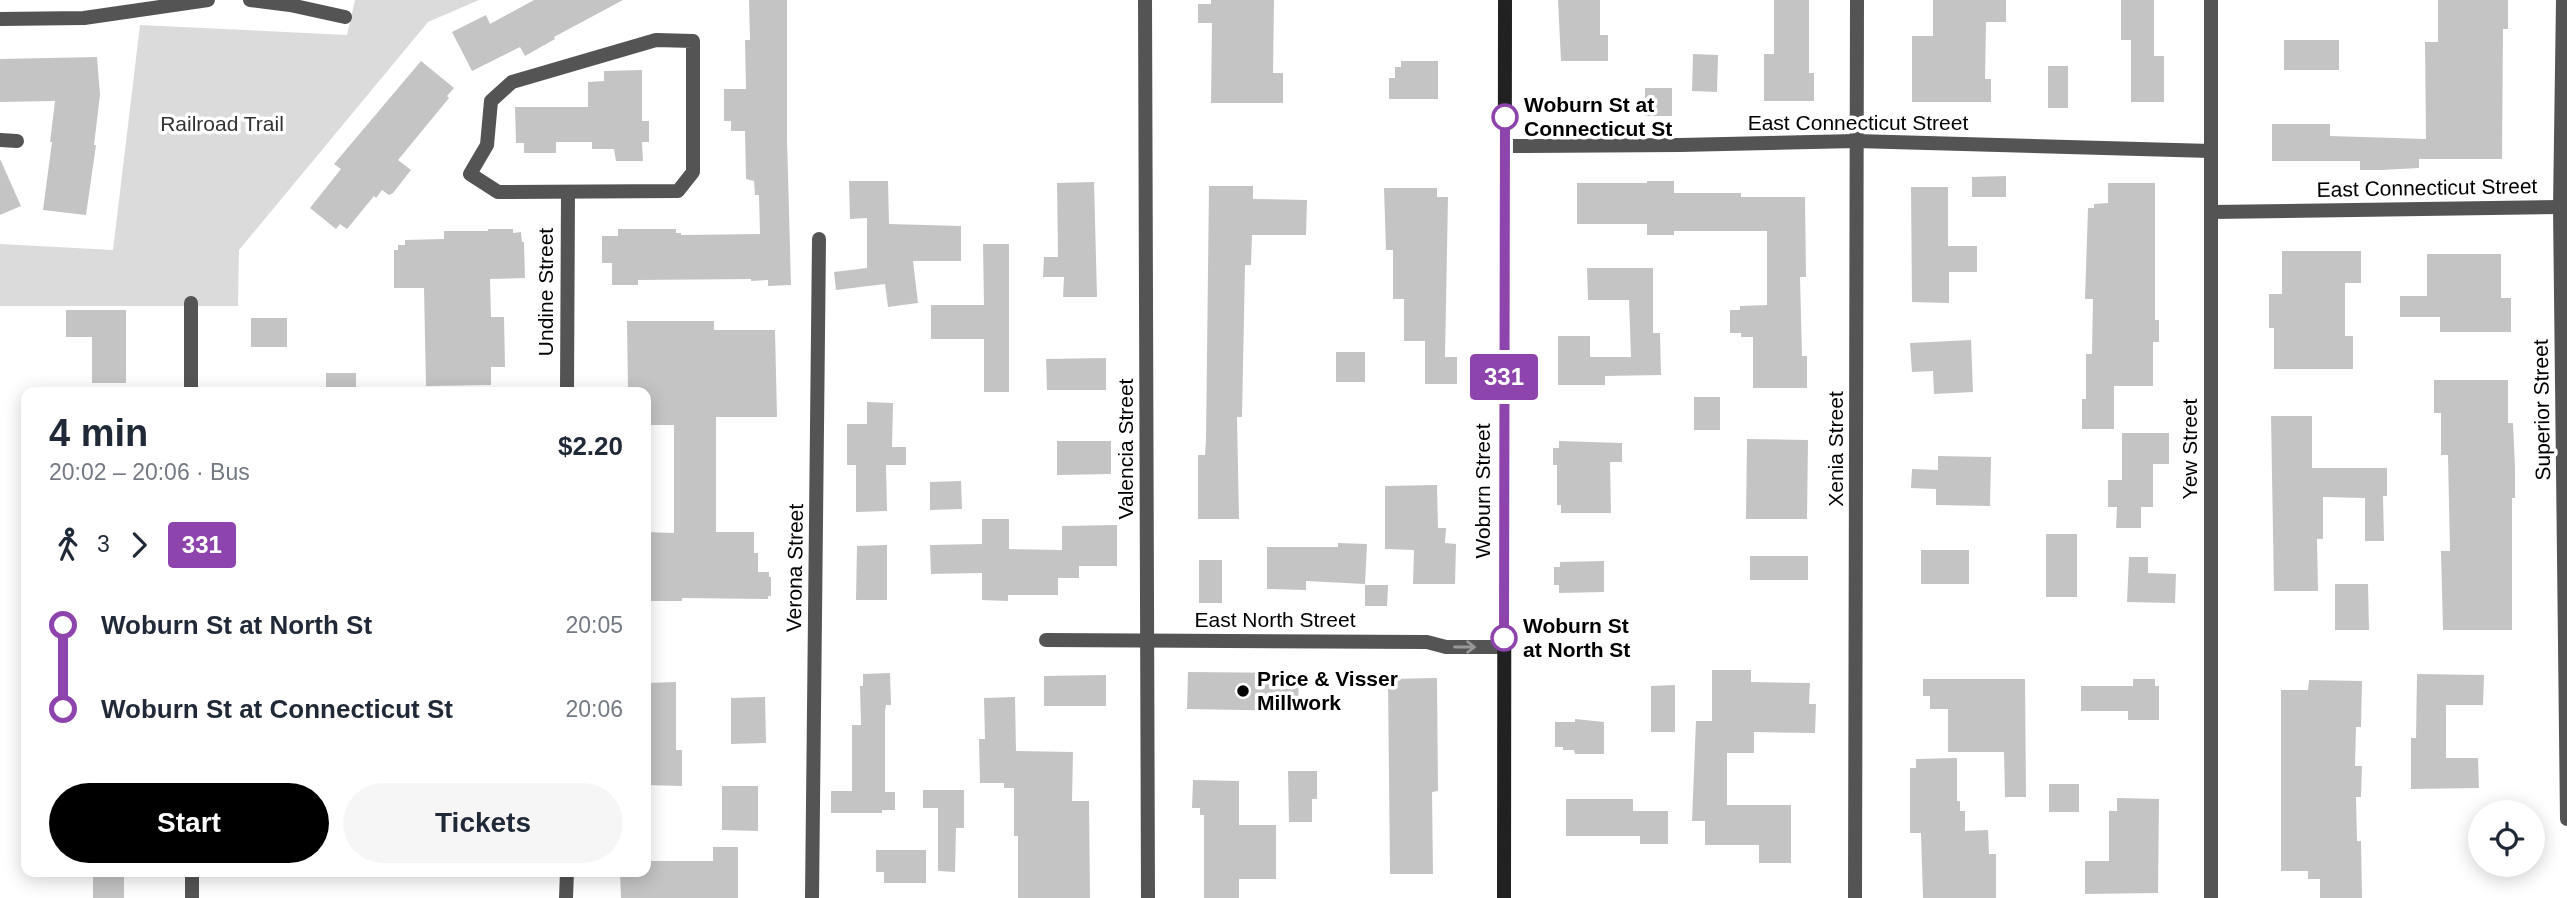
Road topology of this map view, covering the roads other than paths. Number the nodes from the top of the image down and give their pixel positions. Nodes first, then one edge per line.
1 (208, 0) edge
2 (250, 0) edge
3 (1145, 0) edge
4 (1505, 0) edge
5 (1857, 0) edge
6 (2211, 0) edge
7 (2563, 0) edge
8 (345, 17) dead end
9 (0, 19) edge
10 (0, 140) edge
11 (17, 141) dead end
12 (1856, 141) junction
13 (1505, 146) junction
14 (2211, 151) junction
15 (568, 191) junction
16 (2560, 207) junction
17 (2211, 212) junction
18 (819, 239) dead end
19 (191, 303) dead end
20 (191, 387) edge
21 (567, 387) edge
22 (1046, 640) dead end
23 (1147, 640) junction
24 (1504, 647) junction
25 (2567, 819) edge
26 (192, 877) edge
27 (566, 877) edge
28 (192, 898) edge
29 (566, 898) edge
30 (812, 898) edge
31 (1148, 898) edge
32 (1504, 898) edge
33 (1855, 898) edge
34 (2211, 898) edge

1 - 9 street
2 - 8 street
3 - 23 street, Valencia Street
4 - 13 main road, Woburn Street
5 - 12 street, Xenia Street
6 - 14 street, Yew Street
7 - 16 street, Superior Street
10 - 11 street
12 - 13 street, East Connecticut Street
12 - 14 street, East Connecticut Street
12 - 33 street, Xenia Street
13 - 24 main road, Woburn Street
14 - 17 street, Yew Street
15 - 15 street
15 - 21 street, Undine Street
16 - 17 street, East Connecticut Street
16 - 25 street, Superior Street
17 - 34 street, Yew Street
18 - 30 street, Verona Street
19 - 20 street
22 - 23 street, East North Street
23 -> 24 street, East North Street
23 - 31 street, Valencia Street
24 - 32 main road, Woburn Street
26 - 28 street
27 - 29 street

